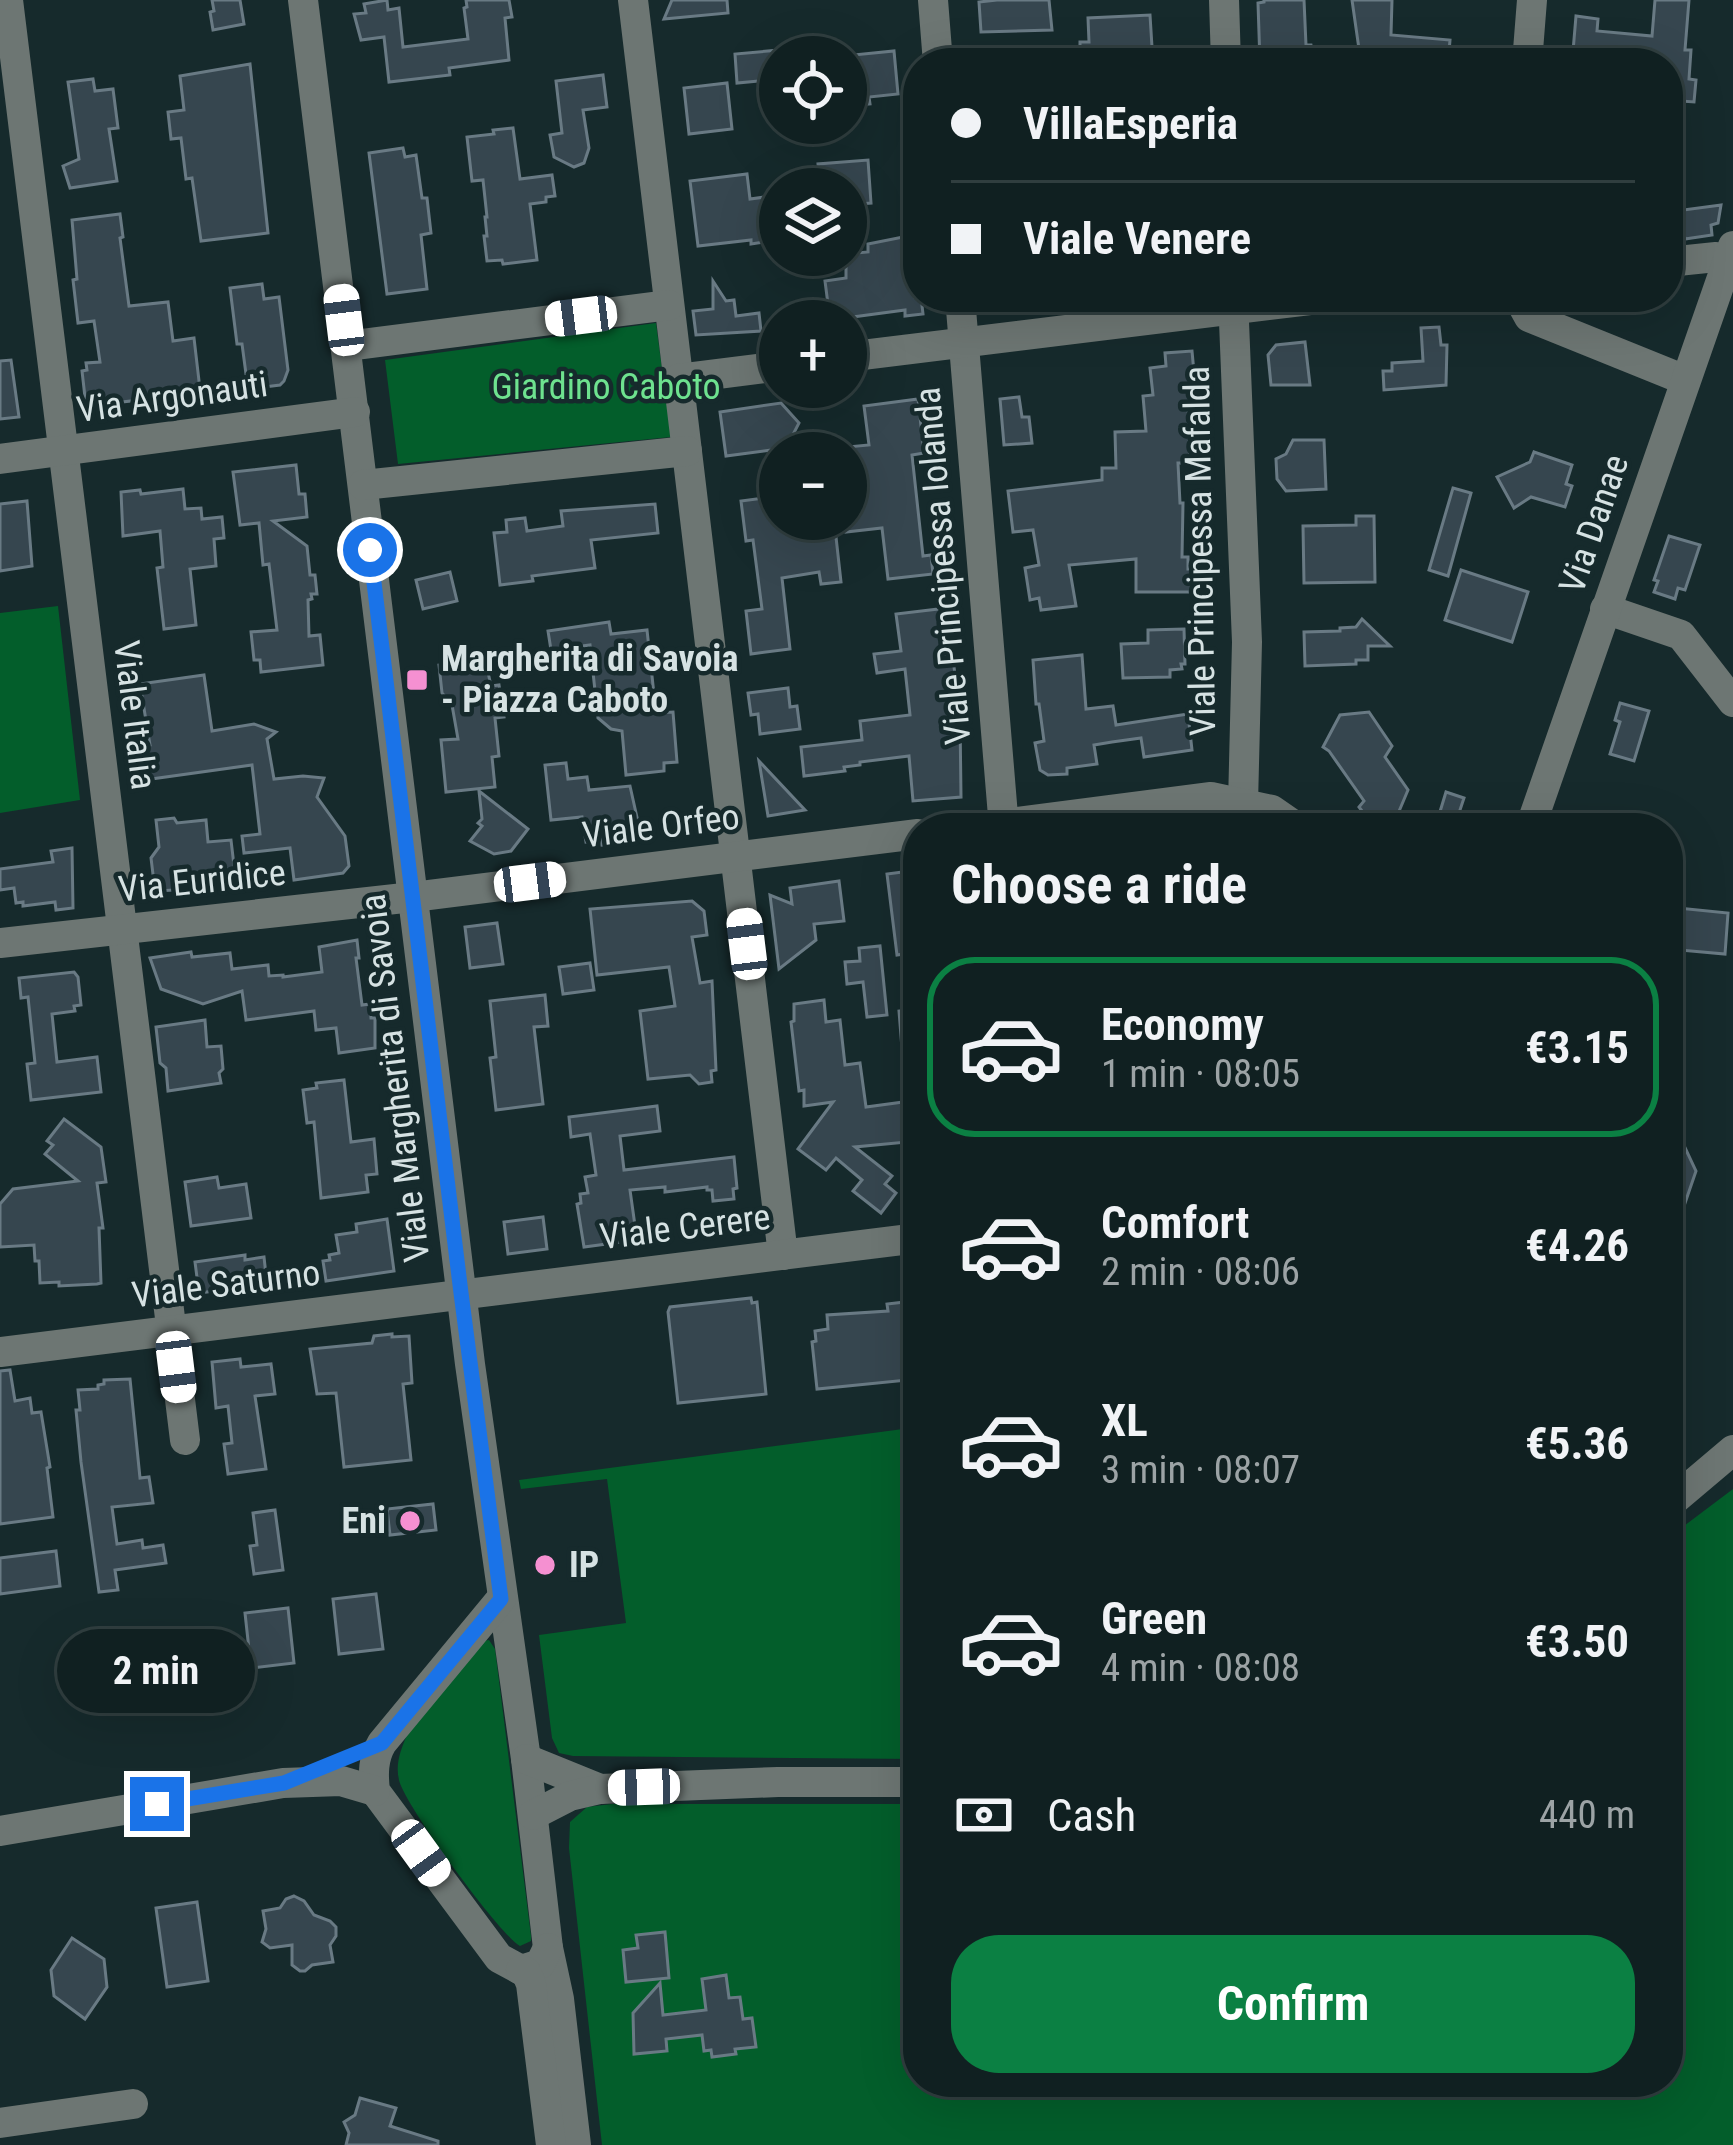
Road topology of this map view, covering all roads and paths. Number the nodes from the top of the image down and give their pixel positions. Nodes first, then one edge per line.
1 (8, 0) edge
2 (302, 0) edge
3 (632, 0) edge
4 (933, 0) edge
5 (1224, 0) edge
6 (1532, 0) edge
7 (937, 48) edge
8 (1226, 48) edge
9 (1527, 48) edge
10 (1731, 252) edge
11 (1683, 260) edge
12 (669, 305) junction
13 (961, 312) edge
14 (1171, 312) edge
15 (1233, 312) edge
16 (1526, 312) edge
17 (964, 342) junction
18 (346, 346) junction
19 (867, 354) edge
20 (759, 368) edge
21 (678, 379) junction
22 (1685, 380) junction
23 (355, 412) junction
24 (63, 451) junction
25 (688, 451) junction
26 (0, 459) edge
27 (363, 484) junction
28 (1606, 609) junction
29 (1733, 702) edge
30 (1243, 804) junction
31 (1003, 813) edge
32 (1097, 813) edge
33 (1276, 813) edge
34 (1535, 813) edge
35 (903, 836) edge
36 (737, 856) junction
37 (413, 897) junction
38 (122, 928) junction
39 (0, 944) edge
40 (903, 1240) edge
41 (783, 1255) junction
42 (461, 1293) junction
43 (172, 1331) junction
44 (0, 1352) edge
45 (185, 1439) dead end
46 (1733, 1450) edge
47 (1683, 1492) edge
48 (497, 1616) junction
49 (382, 1743) junction
50 (526, 1759) junction
51 (284, 1783) junction
52 (903, 1783) edge
53 (600, 1789) junction
54 (375, 1791) junction
55 (532, 1814) junction
56 (0, 1832) edge
57 (548, 1948) junction
58 (521, 1970) junction
59 (133, 2104) dead end
60 (0, 2123) edge
61 (551, 2145) edge
62 (576, 2145) edge

1 - 24 street, Viale Italia
2 - 18 street, Viale Margherita di Savoia
3 - 12 street
4 - 7 street
5 - 8 street
6 - 9 street
10 - 11 street
10 - 22 street, Via Danae
12 - 18 street
12 - 21 street
13 - 17 street, Viale Principessa Iolanda
14 - 17 street
15 - 30 street, Viale Principessa Mafalda
16 - 22 street
17 - 19 street
17 - 31 street, Viale Principessa Iolanda
18 - 23 street, Viale Margherita di Savoia
20 - 21 street
21 - 25 street
22 - 28 street, Via Danae
23 - 24 street, Via Argonauti
23 - 27 street, Viale Margherita di Savoia
24 - 26 street, Via Argonauti
24 - 38 street, Viale Italia
25 - 27 street
25 - 36 street
27 - 37 street, Viale Margherita di Savoia
28 - 29 street
28 - 34 street, Via Danae
30 - 32 street
30 - 33 street
35 - 36 street, Viale Orfeo
36 - 37 street, Viale Orfeo
36 - 41 street
37 - 38 street, Via Euridice
37 - 42 street, Viale Margherita di Savoia
38 - 39 street, Via Euridice
38 - 43 street, Viale Italia
40 - 41 street, Viale Cerere
41 - 42 street, Viale Cerere
42 - 43 street, Viale Saturno
42 - 48 street, Viale Margherita di Savoia
43 - 44 street, Viale Saturno
43 - 45 street, Viale Italia
46 - 47 street
48 - 49 street
48 - 50 street, Viale Margherita di Savoia
49 - 51 street
49 - 54 street
50 - 53 street
50 - 55 street, Viale Margherita di Savoia
51 - 54 street
51 - 56 street
52 - 53 street
53 - 55 street
54 - 58 street
55 - 57 street, Viale Margherita di Savoia
57 - 58 street
57 - 62 street, Viale Margherita di Savoia
58 - 61 street
59 - 60 street

